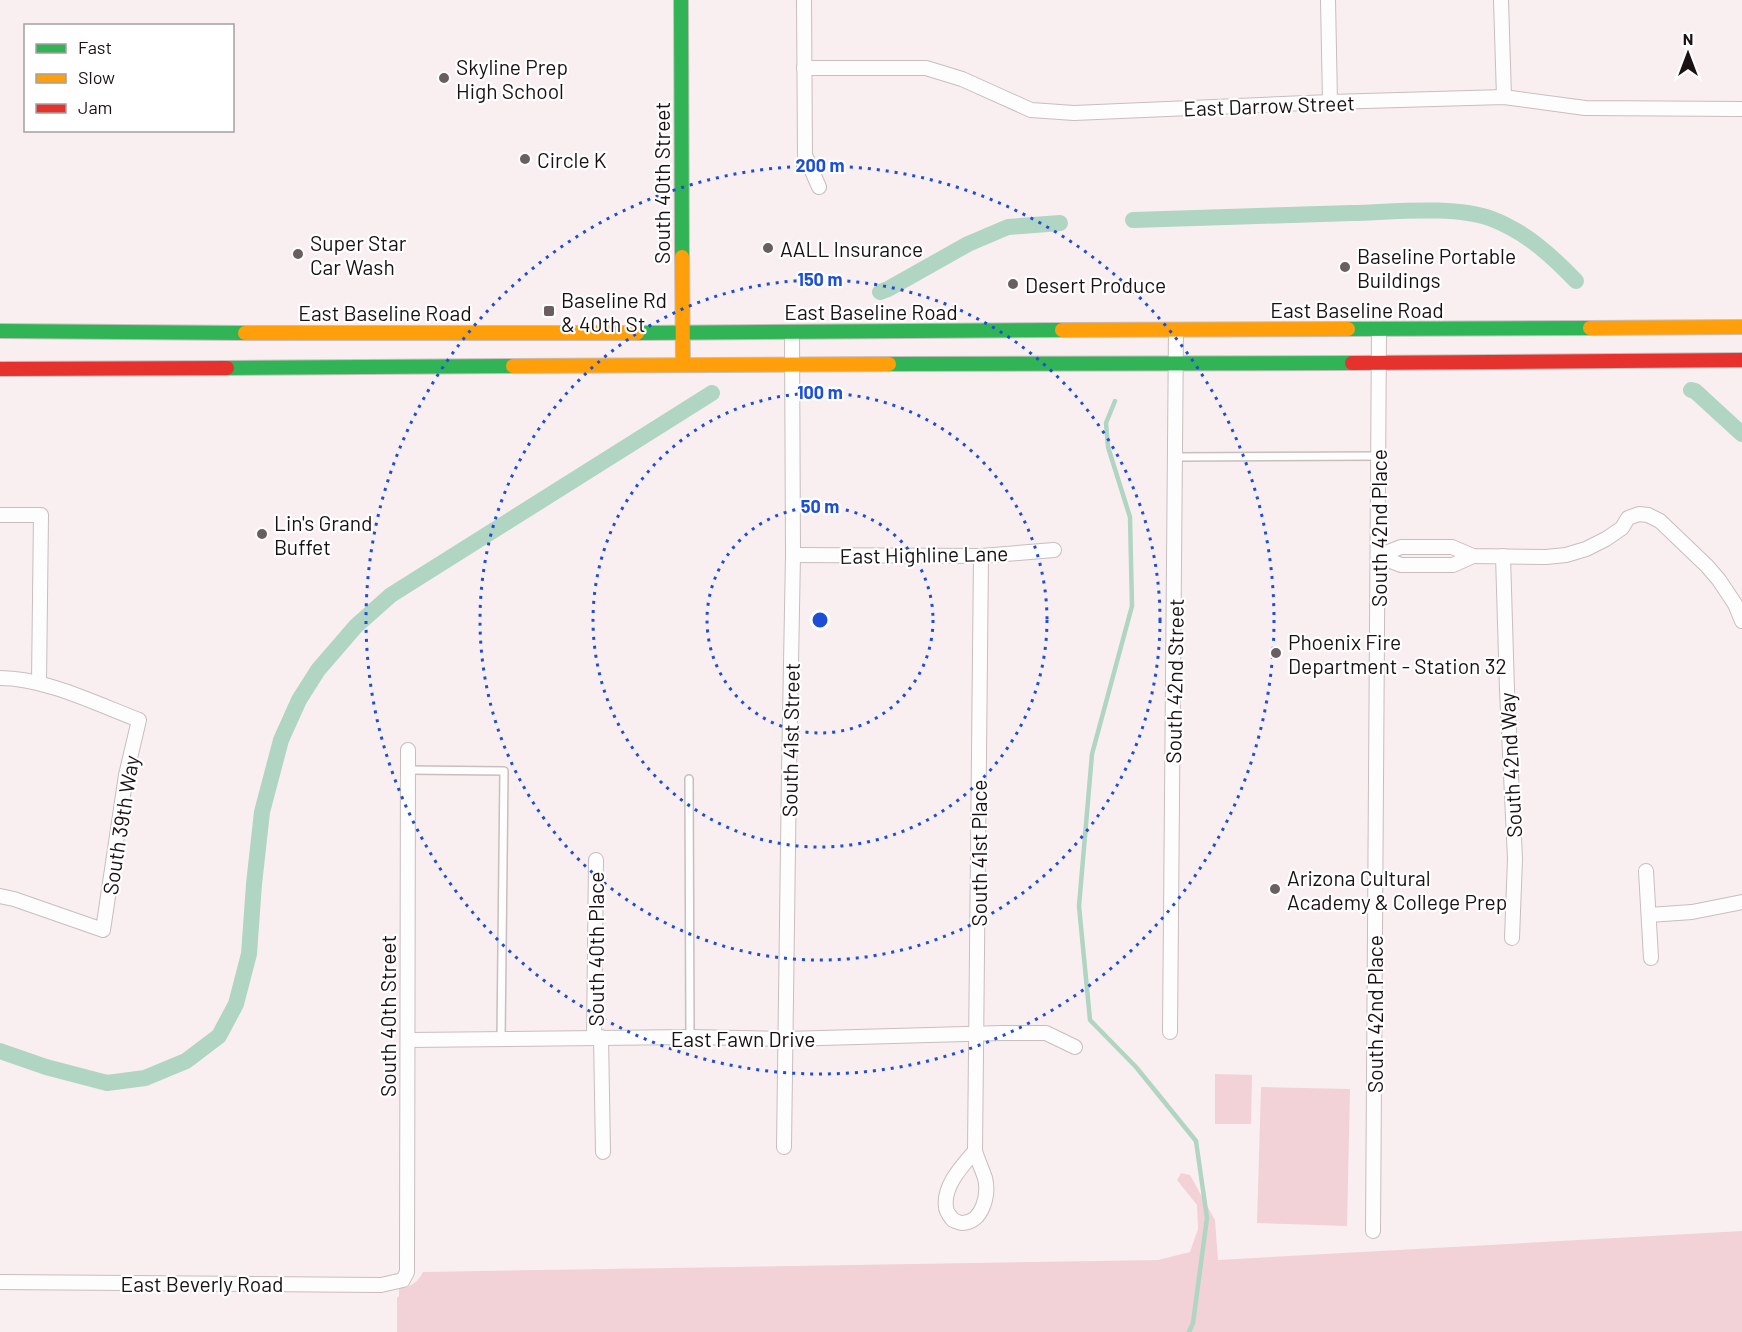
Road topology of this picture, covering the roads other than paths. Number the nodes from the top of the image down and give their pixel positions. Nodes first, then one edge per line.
1 (681, 0) edge
2 (804, 0) edge
3 (1329, 0) edge
4 (1501, 0) edge
5 (804, 68) junction
6 (1504, 97) junction
7 (1330, 102) junction
8 (1742, 109) edge
9 (819, 187) dead end
10 (1742, 327) edge
11 (1379, 329) junction
12 (1176, 330) junction
13 (0, 331) edge
14 (792, 332) junction
15 (682, 333) junction
16 (1694, 344) junction
17 (1589, 345) junction
18 (366, 351) junction
19 (1742, 360) edge
20 (1379, 362) junction
21 (792, 364) junction
22 (1176, 364) junction
23 (683, 365) junction
24 (0, 369) edge
25 (1379, 456) junction
26 (1175, 457) junction
27 (0, 515) edge
28 (1442, 547) junction
29 (1054, 550) dead end
30 (793, 555) junction
31 (981, 556) junction
32 (1378, 556) junction
33 (1473, 556) junction
34 (1503, 556) junction
35 (1442, 565) junction
36 (1742, 621) edge
37 (0, 678) edge
38 (39, 682) junction
39 (408, 750) dead end
40 (408, 770) junction
41 (689, 779) dead end
42 (596, 860) dead end
43 (1646, 871) dead end
44 (0, 896) edge
45 (1742, 902) edge
46 (1648, 915) junction
47 (1512, 938) dead end
48 (1651, 958) dead end
49 (1170, 1032) dead end
50 (977, 1034) junction
51 (690, 1037) junction
52 (501, 1038) junction
53 (598, 1038) junction
54 (785, 1039) junction
55 (408, 1040) junction
56 (1075, 1047) dead end
57 (784, 1147) dead end
58 (975, 1151) junction
59 (603, 1152) dead end
60 (1373, 1231) dead end
61 (403, 1280) joint
62 (0, 1282) edge

1 - 15 main road, South 40th Street
2 - 5 street
3 - 7 street
4 - 6 street
5 - 7 street, East Darrow Street
5 - 9 street
6 - 7 street, East Darrow Street
6 - 8 street, East Darrow Street
10 - 16 main road, East Baseline Road
11 - 12 main road, East Baseline Road
11 - 17 main road, East Baseline Road
11 - 20 street, South 42nd Place
12 - 14 main road, East Baseline Road
12 - 22 street, South 42nd Street
13 - 18 main road, East Baseline Road
14 - 15 main road, East Baseline Road
14 - 21 street, South 41st Street
15 - 18 main road, East Baseline Road
15 - 23 main road, South 40th Street
16 - 17 main road, East Baseline Road
16 - 17 main road, East Baseline Road
16 - 19 main road, East Baseline Road
17 - 20 main road, East Baseline Road
18 - 23 main road, East Baseline Road
18 - 24 main road, East Baseline Road
20 - 22 main road, East Baseline Road
20 - 25 street, South 42nd Place
21 - 22 main road, East Baseline Road
21 - 23 main road, East Baseline Road
21 - 30 street, South 41st Street
22 - 26 street, South 42nd Street
25 - 26 lane
25 - 32 street, South 42nd Place
26 - 49 street, South 42nd Street
27 - 38 street
28 - 32 street
28 - 33 street
28 - 35 street
29 - 31 street, East Highline Lane
30 - 31 street, East Highline Lane
30 - 54 street, South 41st Street
31 - 50 street, South 41st Place
32 - 35 street
32 - 60 street, South 42nd Place
33 - 34 street
33 - 35 street
34 - 36 street
34 - 47 street, South 42nd Way
37 - 38 street
38 - 44 street, South 39th Way
39 - 40 street, South 40th Street
40 - 52 lane
40 - 55 street, South 40th Street
41 - 51 lane
42 - 53 street, South 40th Place
43 - 46 street
45 - 46 street
46 - 48 street
50 - 54 street, East Fawn Drive
50 - 56 street, East Fawn Drive
50 - 58 street, South 41st Place
51 - 53 street, East Fawn Drive
51 - 54 street, East Fawn Drive
52 - 53 street, East Fawn Drive
52 - 55 street, East Fawn Drive
53 - 59 street, South 40th Place
54 - 57 street, South 41st Street
55 - 61 street, South 40th Street
58 - 58 street, South 41st Place
61 - 62 street, East Beverly Road

